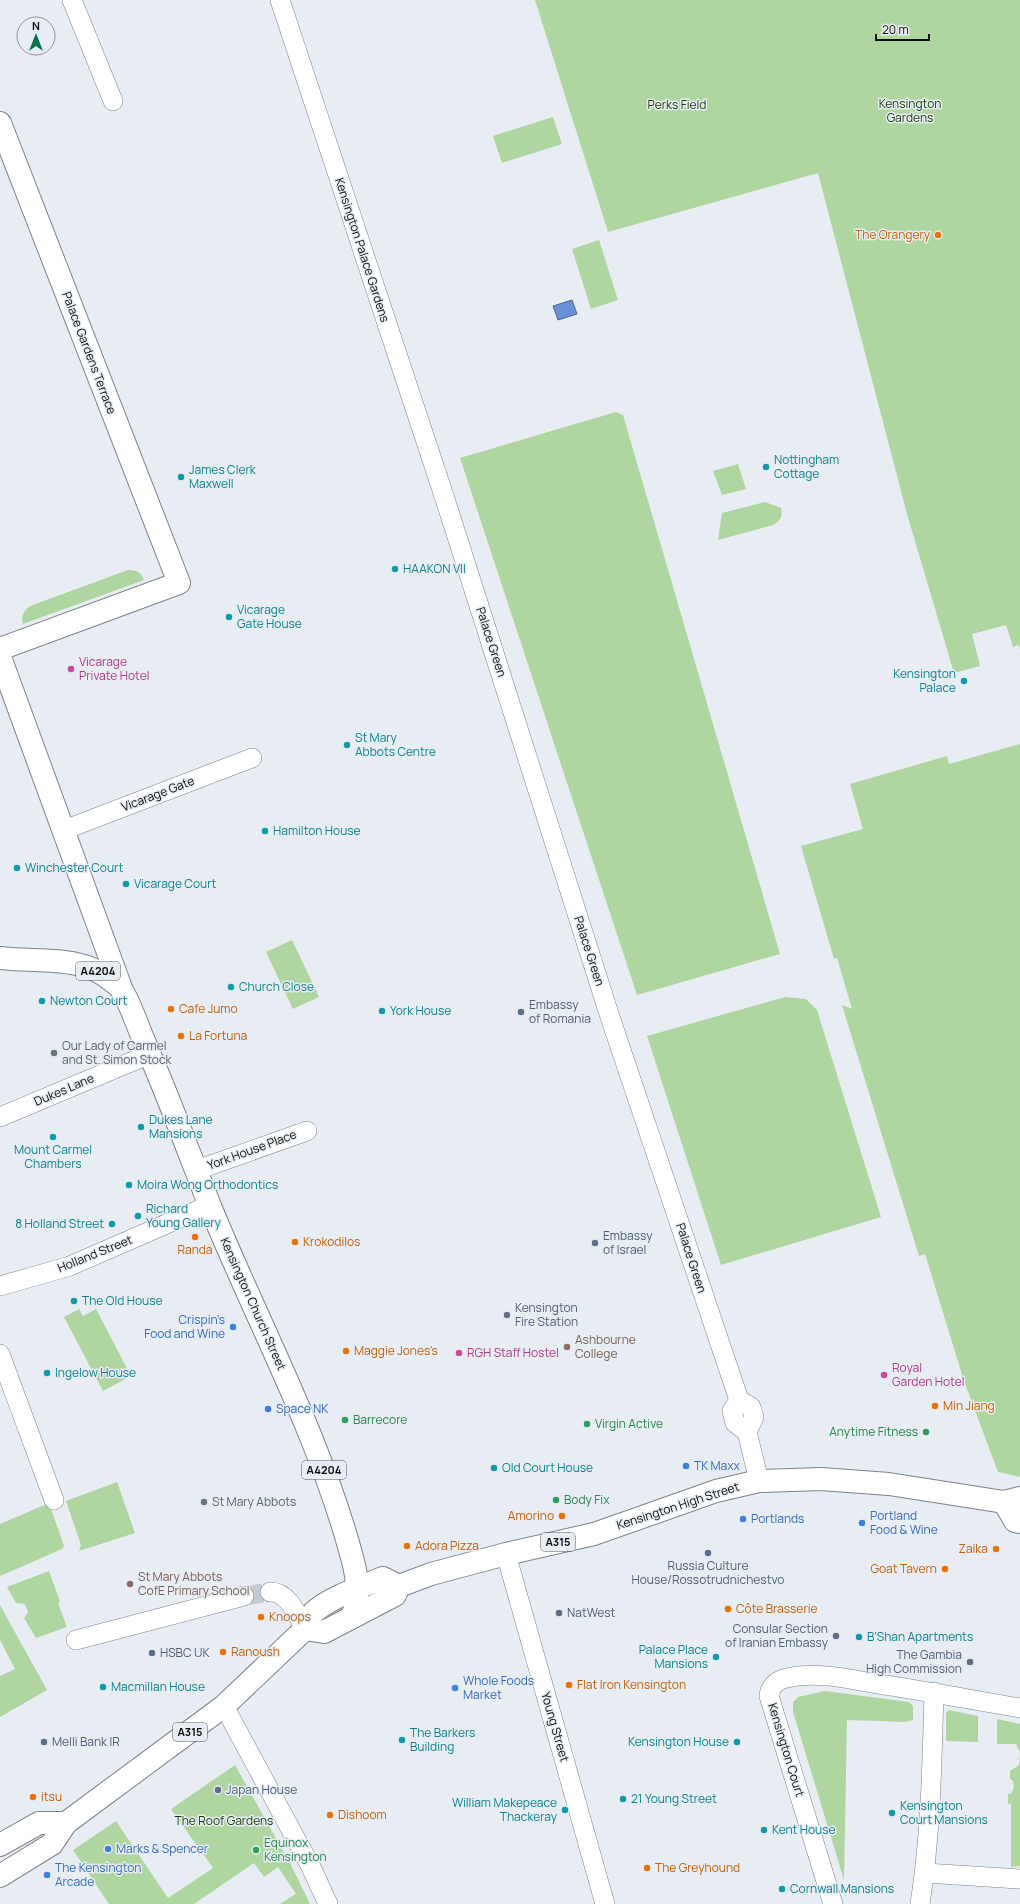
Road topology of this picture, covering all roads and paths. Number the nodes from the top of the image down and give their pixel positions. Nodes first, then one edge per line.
1 (72, 0) edge
2 (280, 0) edge
3 (113, 101) dead end
4 (0, 123) edge
5 (445, 499) joint
6 (0, 649) edge
7 (0, 657) edge
8 (252, 758) dead end
9 (64, 830) junction
10 (0, 958) edge
11 (121, 988) junction
12 (150, 1054) junction
13 (0, 1117) edge
14 (307, 1131) dead end
15 (196, 1170) junction
16 (210, 1205) junction
17 (0, 1286) edge
18 (0, 1354) edge
19 (759, 1481) junction
20 (1004, 1499) edge
21 (54, 1500) dead end
22 (1020, 1522) edge
23 (506, 1554) junction
24 (359, 1587) junction
25 (270, 1592) tunnel mouth
26 (394, 1592) junction
27 (244, 1596) tunnel mouth
28 (352, 1617) junction
29 (305, 1629) junction
30 (76, 1640) dead end
31 (934, 1692) junction
32 (224, 1706) junction
33 (1020, 1708) edge
34 (66, 1823) junction
35 (0, 1845) edge
36 (925, 1873) junction
37 (0, 1876) edge
38 (1020, 1879) edge
39 (600, 1902) edge
40 (328, 1904) edge
41 (833, 1904) edge
42 (920, 1904) edge

1 - 3 street
2 - 5 street, Kensington Palace Gardens
4 - 6 main road, Palace Gardens Terrace
5 - 19 street, Palace Green
7 - 9 main road
8 - 9 street, Vicarage Gate
9 - 11 main road
10 - 11 main road, Kensington Church Street / A4204
11 - 12 main road, Kensington Church Street / A4204
12 - 13 street, Dukes Lane
12 - 15 main road, Kensington Church Street / A4204
14 - 15 street, York House Place
15 - 16 main road, Kensington Church Street / A4204
16 - 17 street, Holland Street
16 - 24 main road, Kensington Church Street / A4204
18 - 21 street
19 - 20 main road, Kensington High Street / A315
19 - 23 main road, Kensington High Street / A315
20 - 22 main road, A315
23 - 26 main road, Kensington High Street / A315
23 - 39 street, Young Street
24 - 26 main road
24 - 28 main road, A4204
24 - 29 main road, A315
25 - 29 street
26 - 28 main road, Kensington High Street / A315
27 - 30 street
28 - 29 main road, Kensington High Street / A315
29 - 32 main road, A315
31 - 33 street, Kensington Court
31 - 36 street
31 - 41 street, Kensington Court
32 - 34 main road, A315
32 - 40 street
34 - 35 main road
34 - 37 main road, A315
36 - 38 street
36 - 42 street

